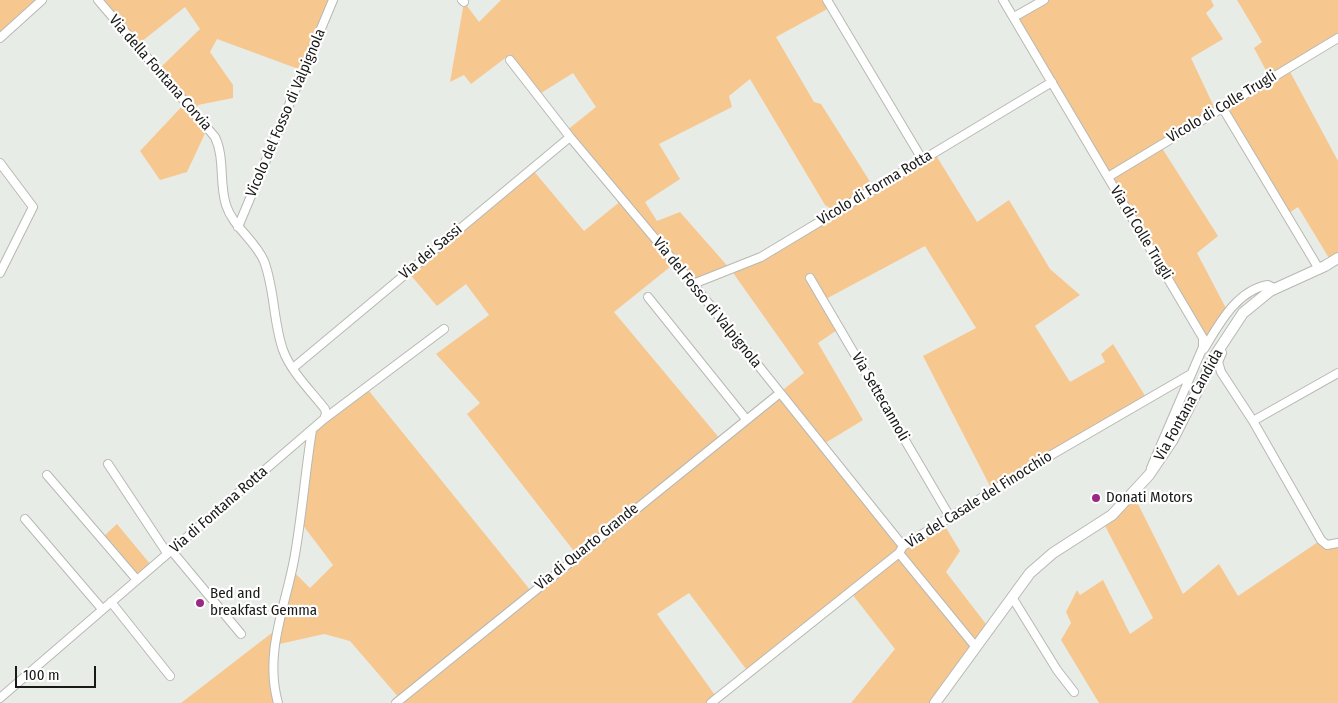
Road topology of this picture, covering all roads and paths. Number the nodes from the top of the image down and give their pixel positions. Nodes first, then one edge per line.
1 (42, 0) edge
2 (98, 0) edge
3 (333, 0) edge
4 (827, 0) edge
5 (1003, 0) edge
6 (1044, 0) edge
7 (1014, 17) junction
8 (0, 38) edge
9 (1338, 38) edge
10 (510, 60) dead end
11 (1052, 82) junction
12 (1222, 107) junction
13 (570, 137) junction
14 (922, 159) junction
15 (0, 163) edge
16 (1108, 177) junction
17 (238, 227) junction
18 (1338, 258) edge
19 (1319, 270) junction
20 (0, 273) edge
21 (810, 278) dead end
22 (693, 284) junction
23 (1274, 288) junction
24 (648, 297) dead end
25 (1239, 317) junction
26 (444, 329) dead end
27 (1198, 359) junction
28 (292, 368) junction
29 (1338, 373) edge
30 (1191, 374) junction
31 (780, 393) junction
32 (324, 419) junction
33 (746, 419) junction
34 (1253, 422) junction
35 (312, 430) junction
36 (108, 464) dead end
37 (47, 475) dead end
38 (1149, 475) junction
39 (950, 517) junction
40 (25, 519) dead end
41 (1338, 543) edge
42 (901, 549) junction
43 (169, 552) junction
44 (137, 580) junction
45 (1012, 597) junction
46 (111, 602) junction
47 (102, 610) junction
48 (241, 634) dead end
49 (976, 646) junction
50 (170, 676) dead end
51 (1074, 692) dead end
52 (0, 698) edge
53 (278, 703) edge
54 (396, 703) edge
55 (711, 703) edge
56 (936, 703) edge

1 - 8 street
2 - 17 street, Via della Fontana Corvia
3 - 17 street, Vicolo del Fosso di Valpignola
4 - 14 street
5 - 7 street, Via di Colle Trugli
6 - 7 street
7 - 11 street, Via di Colle Trugli
9 - 12 street, Vicolo di Colle Trugli
10 - 13 street, Via del Fosso di Valpignola
11 - 14 street, Vicolo di Forma Rotta
11 - 16 street, Via di Colle Trugli
12 - 16 street, Vicolo di Colle Trugli
12 - 19 street
13 - 22 street, Via del Fosso di Valpignola
13 - 28 street, Via dei Sassi
14 - 22 street, Vicolo di Forma Rotta
15 - 20 street
16 - 27 street, Via di Colle Trugli
17 - 28 street, Via della Fontana Corvia
18 - 19 main road, Via Fontana Candida
19 - 23 main road, Via Fontana Candida
21 - 39 street, Via Settecannoli
22 - 31 street, Via del Fosso di Valpignola
23 - 25 main road, Via Fontana Candida
23 - 27 street
24 - 33 street
25 - 34 street
25 - 38 main road, Via Fontana Candida
26 - 32 street, Via di Fontana Rotta
27 - 30 street, Via di Colle Trugli
28 - 32 street, Via della Fontana Corvia
29 - 34 street
30 - 38 street, Via di Colle Trugli
30 - 39 street, Via del Casale del Finocchio
31 - 33 street, Via di Quarto Grande
31 - 42 street, Via del Fosso di Valpignola
32 - 35 street, Via di Fontana Rotta
33 - 54 street, Via di Quarto Grande
34 - 41 street
35 - 43 street, Via di Fontana Rotta
35 - 53 street
36 - 43 street
37 - 44 street
38 - 45 main road, Via Fontana Candida
39 - 42 street, Via del Casale del Finocchio
40 - 47 street
42 - 49 street, Via del Fosso di Valpignola
42 - 55 street, Via del Casale del Finocchio
43 - 44 street, Via di Fontana Rotta
43 - 48 street
44 - 46 street, Via di Fontana Rotta
45 - 49 main road, Via Fontana Candida
45 - 51 street
46 - 47 street, Via di Fontana Rotta
46 - 50 street
47 - 52 street, Via di Fontana Rotta
49 - 56 main road, Via Fontana Candida

